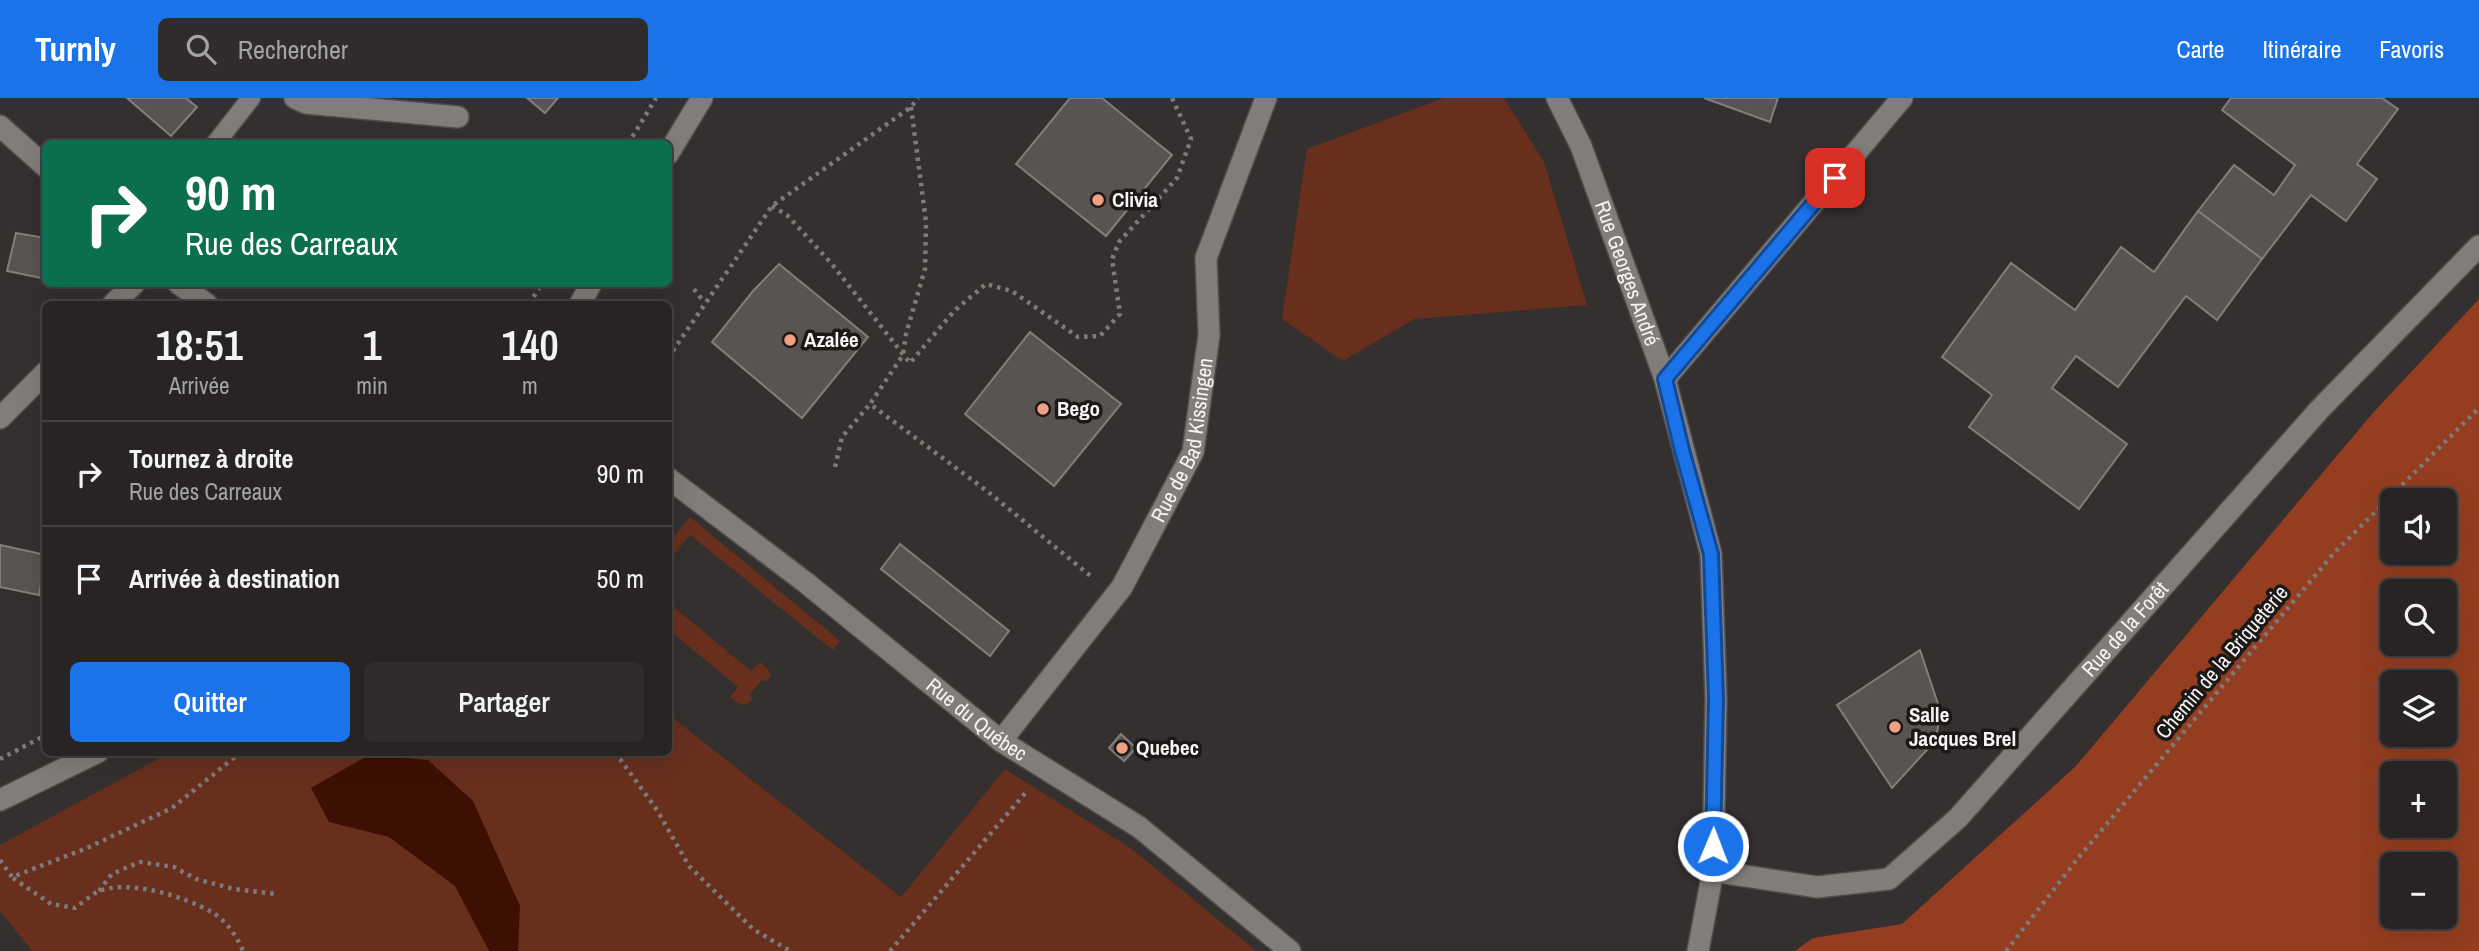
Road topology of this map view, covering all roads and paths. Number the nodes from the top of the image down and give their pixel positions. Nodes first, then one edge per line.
1 (251, 98) edge
2 (295, 98) edge
3 (656, 98) edge
4 (702, 98) edge
5 (918, 98) edge
6 (1172, 98) edge
7 (1266, 98) edge
8 (1557, 98) edge
9 (1902, 98) edge
10 (911, 107) junction
11 (458, 117) dead end
12 (0, 126) edge
13 (218, 140) edge
14 (630, 140) edge
15 (672, 147) edge
16 (42, 163) edge
17 (772, 206) junction
18 (2479, 246) edge
19 (131, 287) edge
20 (183, 287) edge
21 (694, 289) dead end
22 (116, 301) edge
23 (203, 301) edge
24 (704, 302) junction
25 (672, 352) edge
26 (903, 355) junction
27 (42, 376) edge
28 (1665, 379) junction
29 (870, 404) junction
30 (2479, 408) edge
31 (0, 418) edge
32 (835, 467) dead end
33 (672, 481) edge
34 (1115, 597) junction
35 (42, 737) edge
36 (1001, 741) junction
37 (90, 756) edge
38 (235, 756) edge
39 (618, 756) edge
40 (0, 759) edge
41 (1046, 769) junction
42 (0, 800) edge
43 (0, 860) edge
44 (1713, 871) junction
45 (12, 877) junction
46 (99, 891) junction
47 (276, 894) dead end
48 (243, 951) edge
49 (790, 951) edge
50 (890, 951) edge
51 (1290, 951) edge
52 (1698, 951) edge
53 (2006, 951) edge

1 - 13 lane
2 - 11 street
3 - 14 path
4 - 15 street
5 - 10 path
6 - 26 path
7 - 34 street, Rue de Bad Kissingen
8 - 28 street, Rue Georges André
9 - 28 street
10 - 17 path
10 - 26 path
12 - 16 street
17 - 24 path
17 - 26 path
18 - 44 street, Rue de la Forêt
19 - 22 street
20 - 23 street
21 - 24 path
24 - 25 path
26 - 29 path
27 - 31 street
28 - 44 street, Rue Georges André
29 - 32 path
29 - 34 path
30 - 53 path, Chemin de la Briqueterie
33 - 36 street, Rue du Québec
34 - 36 street, Rue de Bad Kissingen
35 - 40 path
36 - 41 street, Rue du Québec
37 - 42 street
38 - 45 path
39 - 49 path
41 - 50 path
41 - 51 street, Rue du Québec
43 - 45 path
44 - 52 street, Rue Georges André
45 - 46 path
46 - 47 path
46 - 48 path

